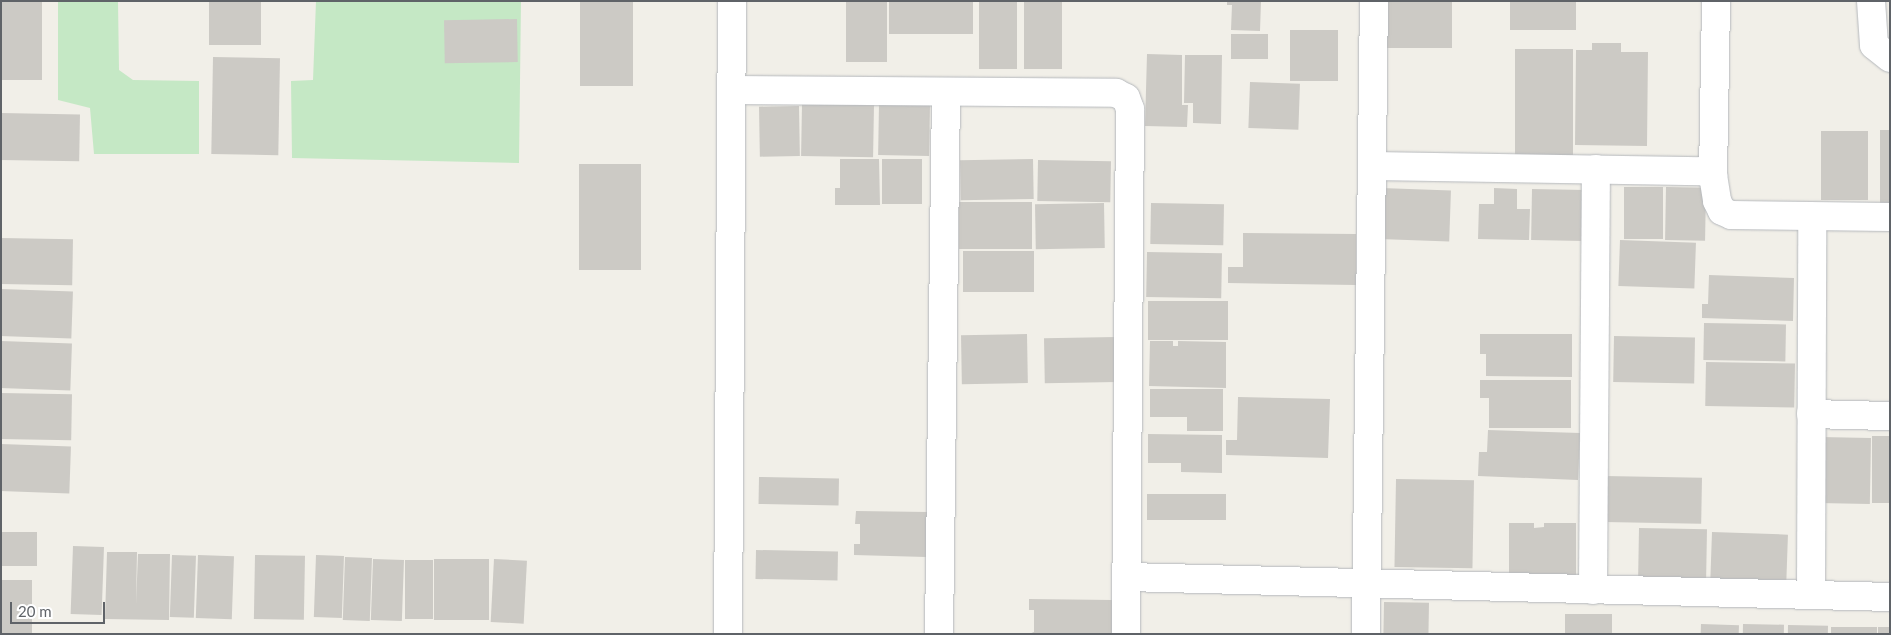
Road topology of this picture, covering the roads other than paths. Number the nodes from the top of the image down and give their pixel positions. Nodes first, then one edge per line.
1 (732, 1) edge
2 (1374, 1) edge
3 (1716, 1) edge
4 (1871, 1) edge
5 (1890, 58) edge
6 (731, 90) junction
7 (946, 93) junction
8 (1372, 166) junction
9 (1596, 169) junction
10 (1713, 175) junction
11 (1812, 216) junction
12 (1890, 217) edge
13 (1810, 414) junction
14 (1890, 416) edge
15 (1127, 577) junction
16 (1366, 585) junction
17 (1593, 590) junction
18 (1811, 595) junction
19 (1890, 597) edge
20 (728, 634) edge
21 (939, 634) edge
22 (1126, 634) edge
23 (1366, 634) edge

1 - 6 street
2 - 8 street
3 - 10 street
4 - 5 street
6 - 7 street
6 - 20 street
7 - 15 street
7 - 21 street
8 - 9 street
8 - 16 street
9 - 10 street
9 - 17 street
10 - 11 street
11 - 12 street
11 - 13 street
13 - 14 street
13 - 18 street
15 - 16 street
15 - 22 street
16 - 17 street
16 - 23 street
17 - 18 street
18 - 19 street

